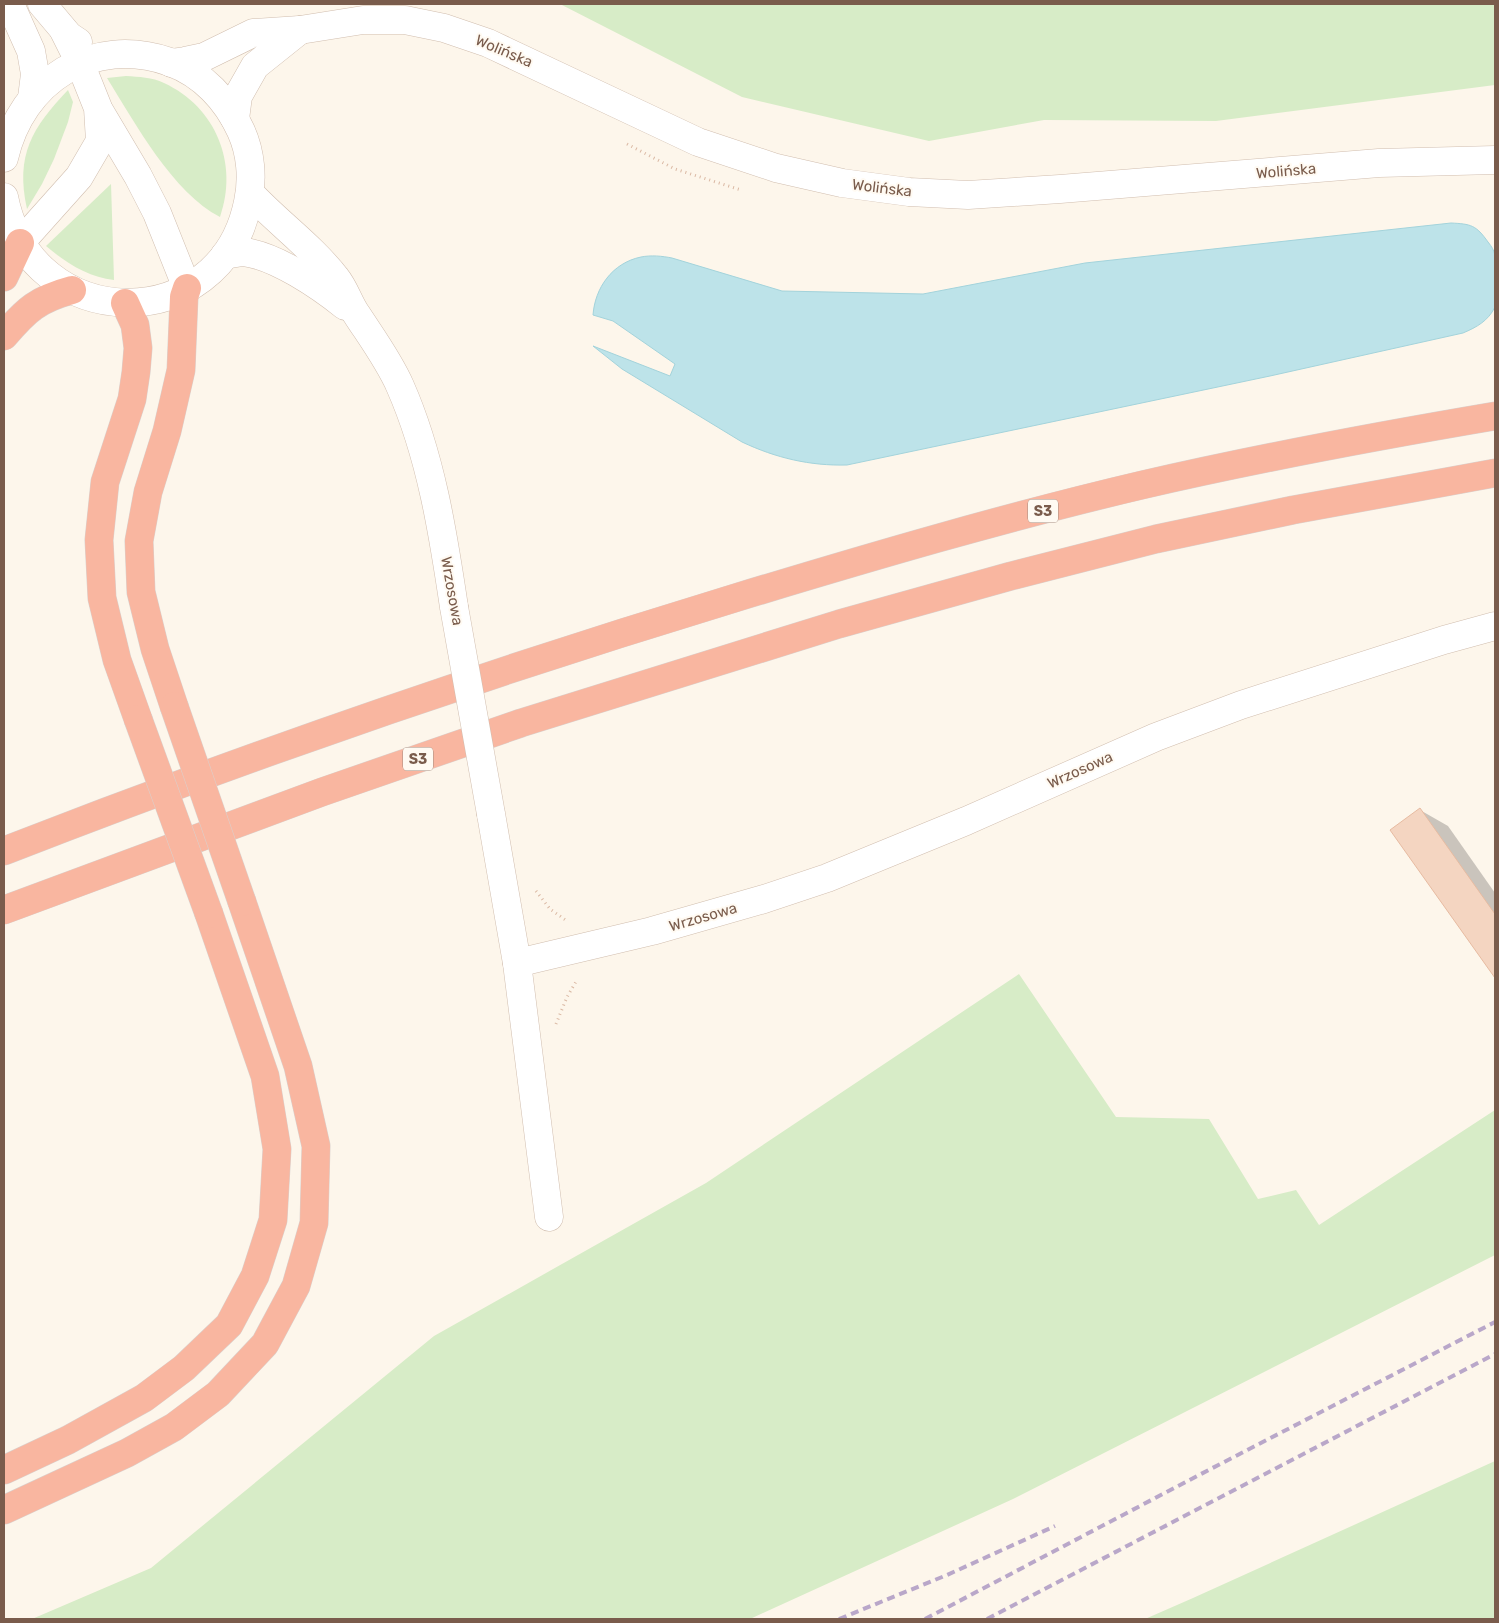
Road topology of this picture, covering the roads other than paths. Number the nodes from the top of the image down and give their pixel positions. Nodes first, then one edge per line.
1 (10, 4) edge
2 (42, 4) edge
3 (405, 12) edge
4 (300, 30) junction
5 (92, 59) junction
6 (171, 63) junction
7 (32, 98) junction
8 (98, 108) junction
9 (235, 119) junction
10 (4, 158) edge
11 (1495, 160) edge
12 (250, 193) junction
13 (4, 197) edge
14 (20, 243) junction
15 (225, 255) junction
16 (4, 277) edge
17 (187, 288) junction
18 (72, 290) junction
19 (125, 303) junction
20 (362, 323) junction
21 (4, 336) edge
22 (1495, 416) edge
23 (1495, 473) edge
24 (1495, 626) edge
25 (4, 851) edge
26 (4, 910) edge
27 (517, 963) junction
28 (549, 1217) dead end
29 (4, 1470) edge
30 (4, 1510) edge

1 - 7 street
2 - 5 street
3 - 4 street, Wolińska
3 - 11 street, Wolińska
4 - 6 street, Wolińska
4 - 9 street, Wolińska
5 - 6 street
5 - 7 street
5 - 8 street
6 - 9 street
7 - 10 street
8 - 14 street
8 - 17 street
9 - 12 street
12 - 15 street
12 - 20 street, Wrzosowa
13 - 14 street
14 - 16 highway
14 - 18 street
15 - 17 street
15 - 20 street, Wrzosowa
17 - 19 street
17 - 30 highway, bridge
18 - 19 street
18 - 21 highway
19 - 29 highway, bridge
20 - 27 street, Wrzosowa, bridge
22 - 25 highway, S3
23 - 26 highway, S3
24 - 27 street, Wrzosowa
27 - 28 street

